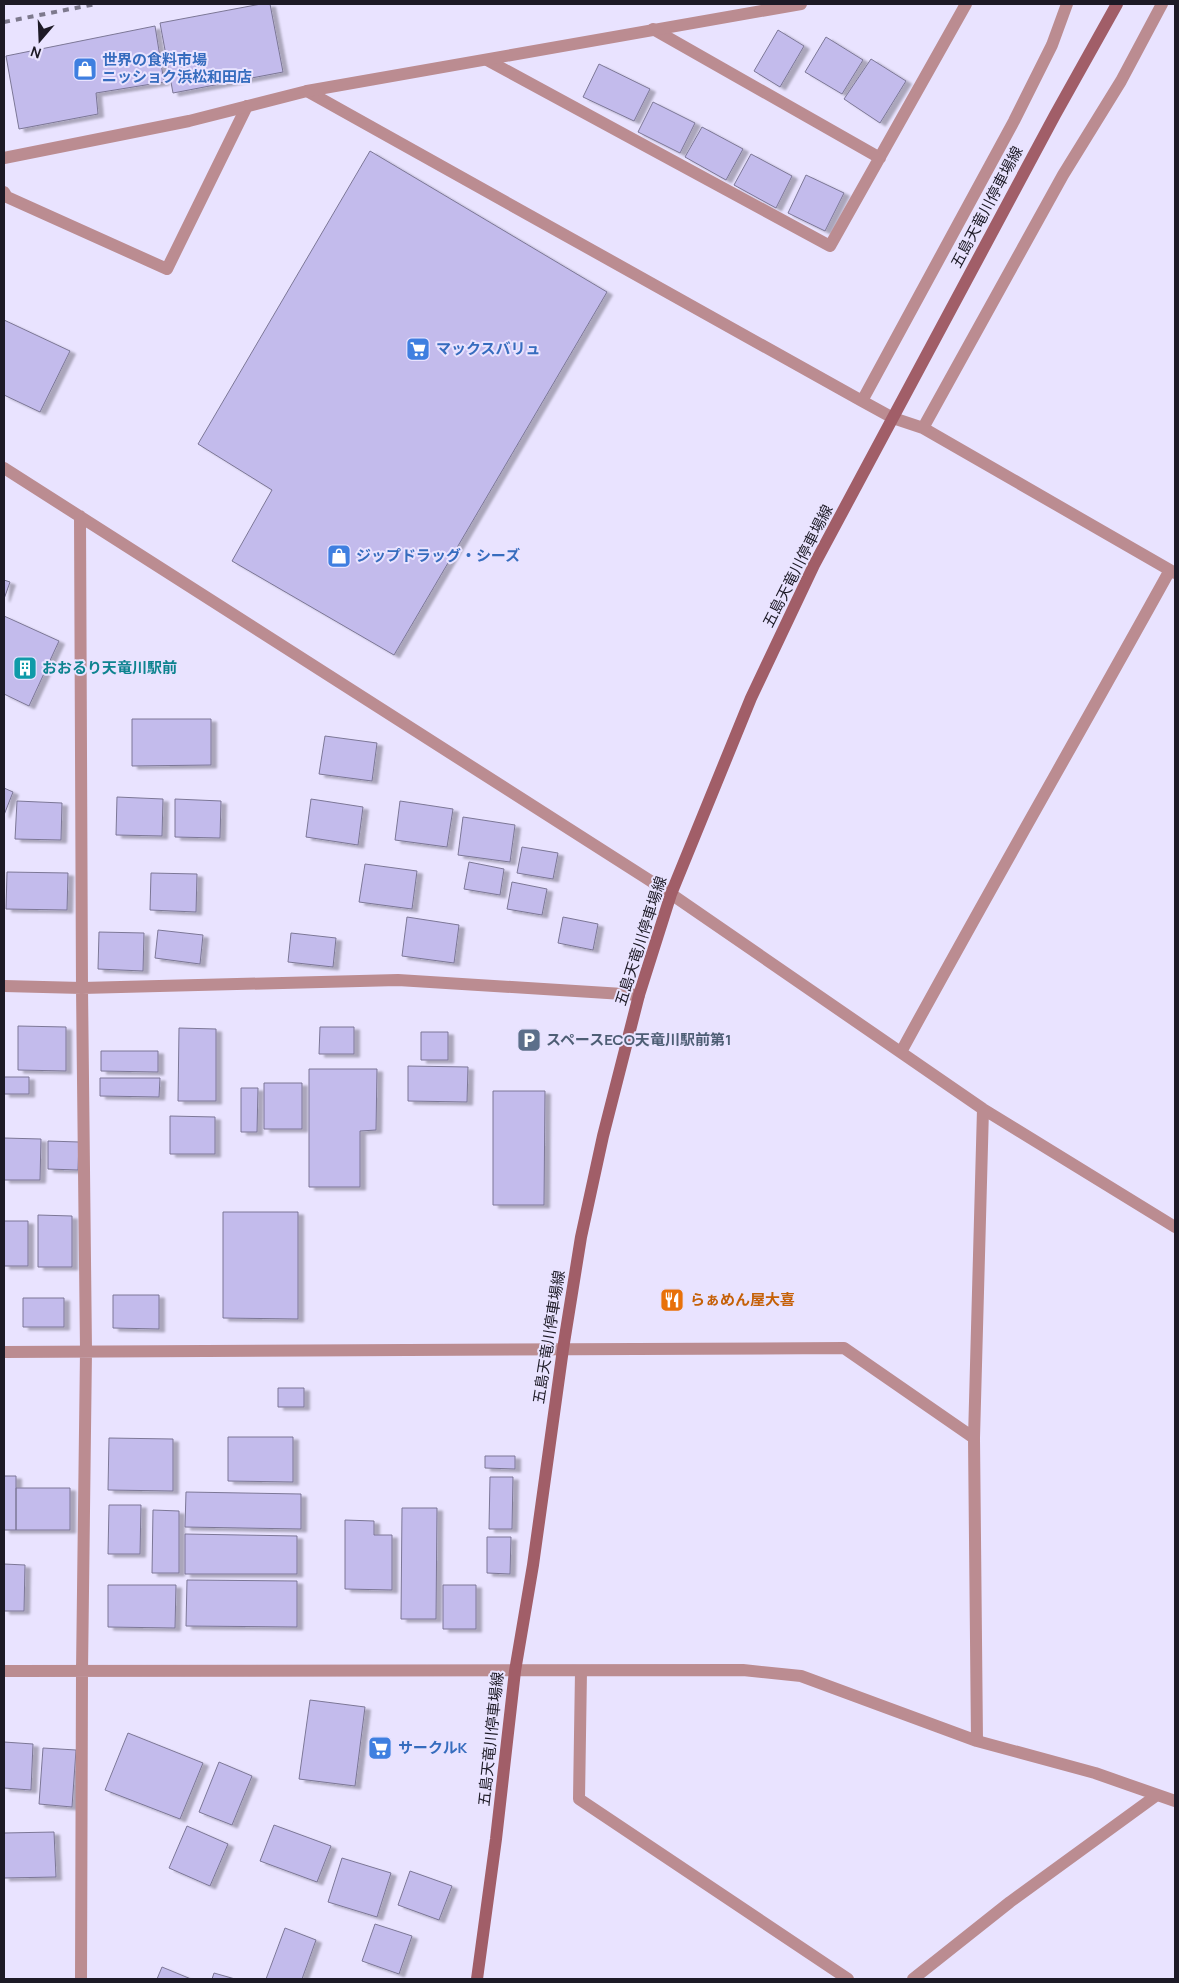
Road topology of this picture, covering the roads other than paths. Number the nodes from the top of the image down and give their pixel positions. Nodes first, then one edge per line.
1 (801, 4) edge
2 (966, 4) edge
3 (1067, 4) edge
4 (1117, 4) edge
5 (1162, 4) edge
6 (653, 29) junction
7 (487, 60) junction
8 (307, 91) junction
9 (247, 106) junction
10 (4, 158) edge
11 (880, 158) junction
12 (4, 192) edge
13 (862, 401) junction
14 (893, 418) junction
15 (923, 428) junction
16 (4, 468) edge
17 (80, 516) junction
18 (1173, 572) edge
19 (672, 894) junction
20 (4, 986) edge
21 (82, 988) junction
22 (639, 996) junction
23 (901, 1052) junction
24 (983, 1109) junction
25 (1175, 1227) edge
26 (563, 1349) junction
27 (86, 1351) junction
28 (4, 1352) edge
29 (974, 1438) junction
30 (4, 1670) edge
31 (82, 1671) junction
32 (515, 1671) junction
33 (581, 1671) junction
34 (977, 1740) junction
35 (1157, 1795) junction
36 (1175, 1801) edge
37 (81, 1979) edge
38 (477, 1979) edge
39 (848, 1979) edge
40 (913, 1979) edge

1 - 6 street
2 - 11 street
3 - 13 street
4 - 14 main road, 五島天竜川停車場線
5 - 15 street
6 - 7 street
6 - 11 street
7 - 8 street
7 - 11 street
8 - 9 street
8 - 13 street
9 - 10 street
9 - 12 street
13 - 14 street
14 - 15 street
14 - 19 main road, 五島天竜川停車場線
15 - 18 street
16 - 17 street
17 - 19 street
17 - 21 street
18 - 23 street
19 - 22 main road, 五島天竜川停車場線
19 - 23 street
20 - 21 street
21 - 22 street
21 - 27 street
22 - 26 main road, 五島天竜川停車場線
23 - 24 street
24 - 25 street
24 - 29 street
26 - 27 street
26 - 29 street
26 - 32 main road, 五島天竜川停車場線
27 - 28 street
27 - 31 street
29 - 34 street
30 - 31 street
31 - 32 street
31 - 37 street
32 - 33 street
32 - 38 main road, 五島天竜川停車場線
33 - 34 street
33 - 39 street
34 - 35 street
35 - 36 street
35 - 40 street

